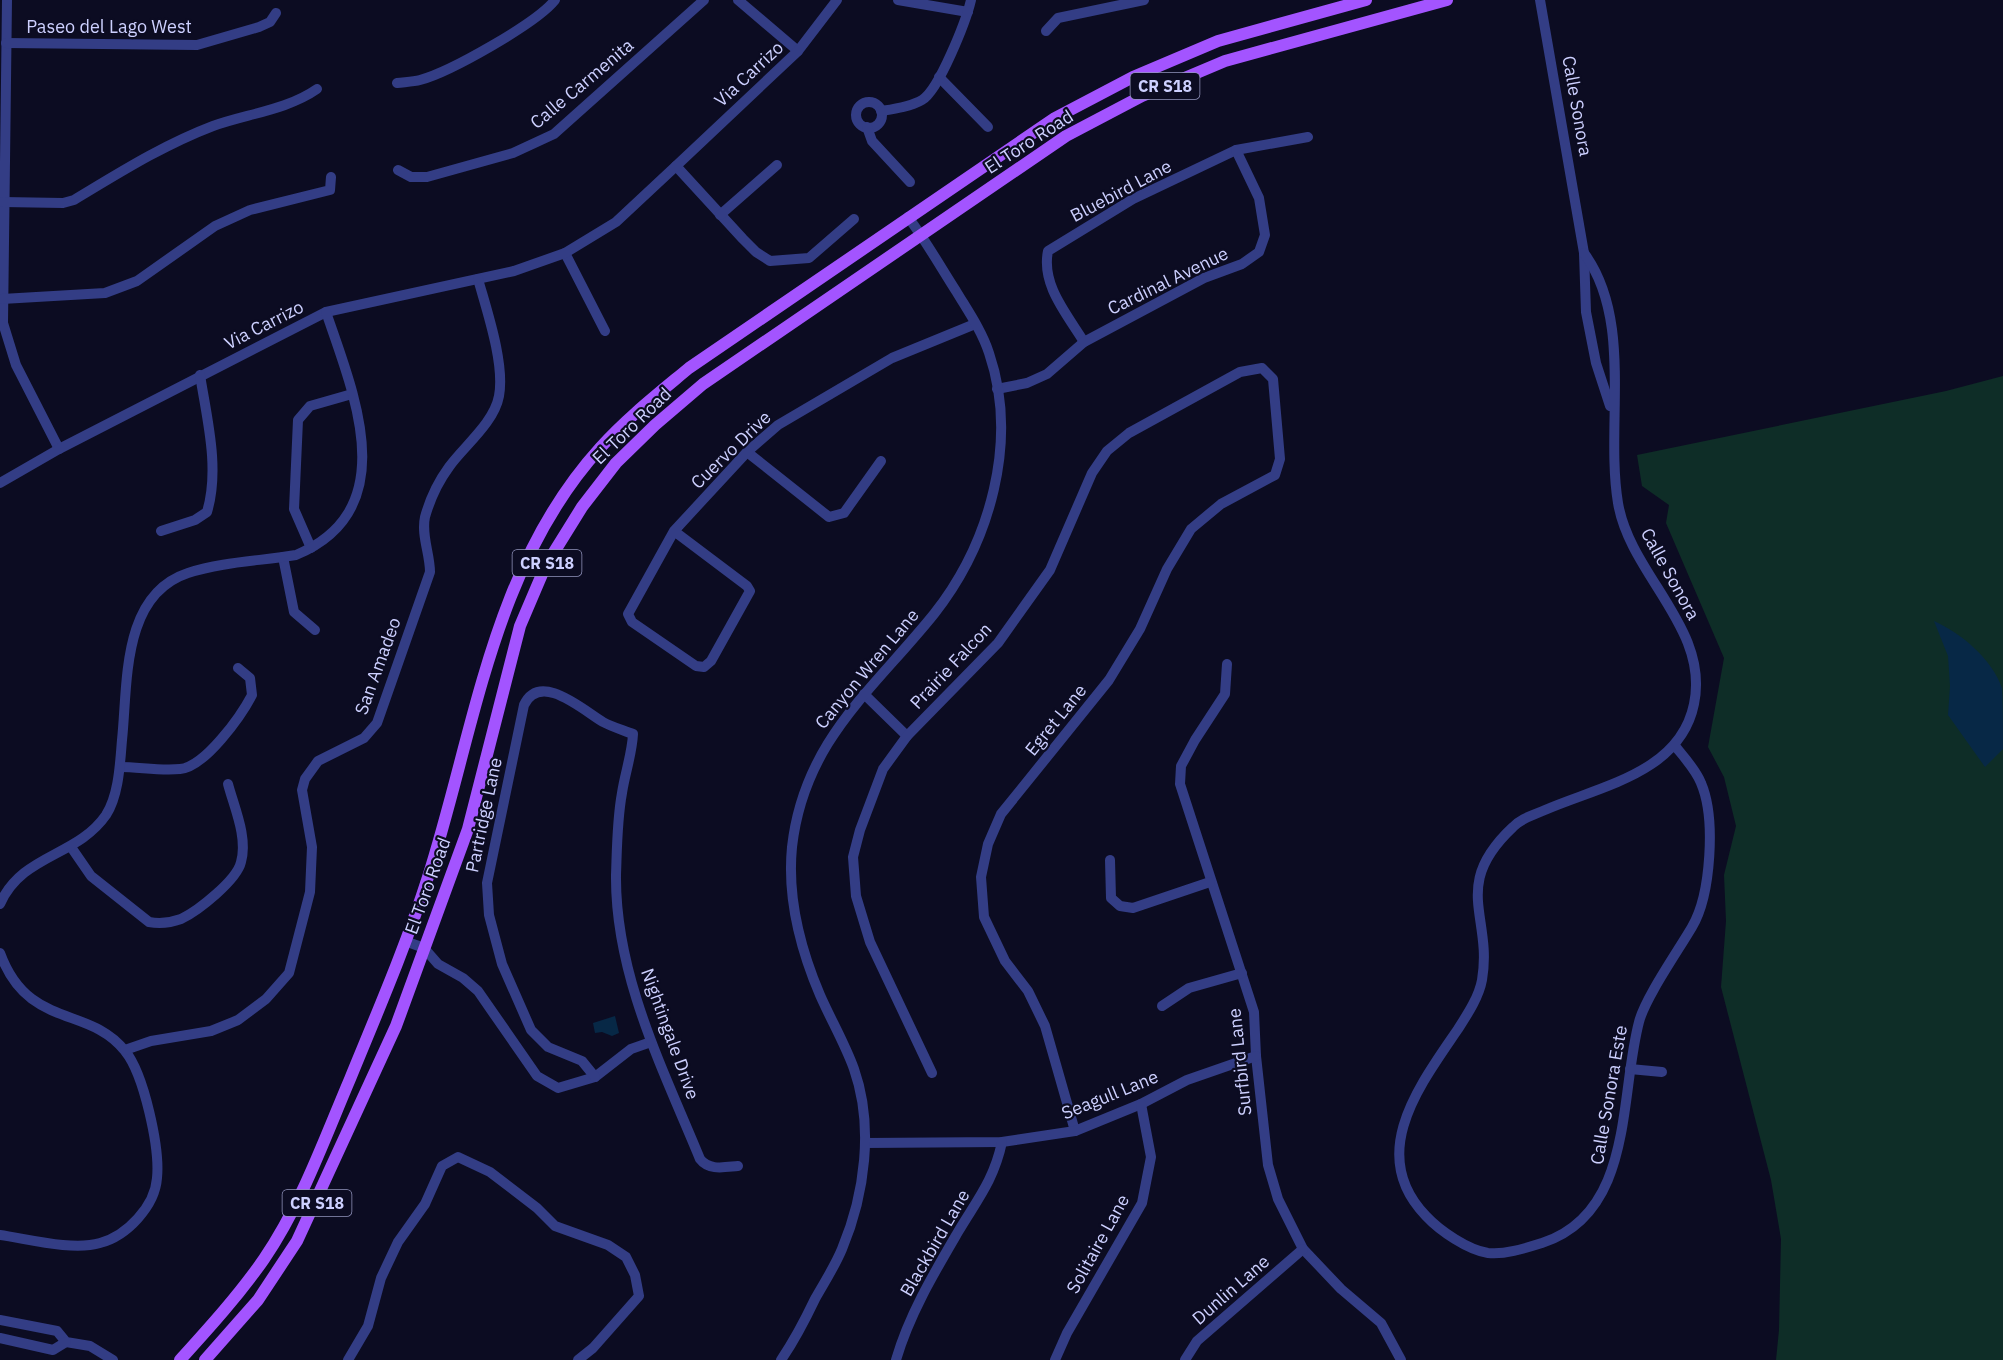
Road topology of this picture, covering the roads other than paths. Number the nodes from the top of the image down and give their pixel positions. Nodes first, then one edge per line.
1 (7, 0) edge
2 (555, 0) edge
3 (704, 0) edge
4 (738, 0) edge
5 (837, 0) edge
6 (898, 0) edge
7 (971, 0) edge
8 (1144, 0) edge
9 (1366, 0) edge
10 (1447, 0) edge
11 (1540, 0) edge
12 (968, 12) junction
13 (276, 13) dead end
14 (1046, 31) dead end
15 (6, 43) junction
16 (798, 51) junction
17 (939, 77) junction
18 (397, 83) dead end
19 (316, 89) dead end
20 (881, 111) junction
21 (867, 127) junction
22 (988, 127) dead end
23 (1308, 137) dead end
24 (1236, 150) junction
25 (777, 165) dead end
26 (676, 166) junction
27 (398, 170) dead end
28 (331, 177) dead end
29 (910, 182) dead end
30 (3, 202) junction
31 (720, 215) junction
32 (908, 217) junction
33 (854, 219) dead end
34 (922, 235) junction
35 (1584, 253) junction
36 (565, 254) junction
37 (478, 279) junction
38 (2, 299) junction
39 (326, 312) junction
40 (975, 324) junction
41 (605, 331) dead end
42 (1612, 339) junction
43 (1084, 342) junction
44 (5, 348) edge
45 (1593, 351) junction
46 (1262, 368) joint
47 (200, 375) junction
48 (997, 389) junction
49 (352, 394) junction
50 (1612, 413) junction
51 (59, 448) junction
52 (747, 452) junction
53 (882, 461) dead end
54 (0, 483) edge
55 (161, 531) dead end
56 (674, 531) junction
57 (311, 548) junction
58 (283, 557) junction
59 (315, 630) dead end
60 (1227, 664) dead end
61 (238, 668) dead end
62 (864, 694) junction
63 (633, 734) joint
64 (907, 736) junction
65 (1675, 746) junction
66 (120, 766) junction
67 (228, 784) dead end
68 (71, 847) junction
69 (1110, 860) dead end
70 (1210, 882) junction
71 (0, 904) edge
72 (405, 941) junction
73 (424, 948) junction
74 (0, 953) edge
75 (1242, 973) junction
76 (1162, 1006) dead end
77 (651, 1042) junction
78 (125, 1050) junction
79 (1256, 1056) junction
80 (1630, 1069) junction
81 (1662, 1072) dead end
82 (932, 1073) dead end
83 (595, 1077) junction
84 (1141, 1104) junction
85 (1076, 1131) junction
86 (1002, 1142) junction
87 (865, 1143) junction
88 (738, 1166) dead end
89 (0, 1235) edge
90 (1303, 1249) junction
91 (0, 1320) edge
92 (0, 1338) edge
93 (66, 1342) junction
94 (113, 1360) edge
95 (180, 1360) edge
96 (205, 1360) edge
97 (348, 1360) edge
98 (578, 1360) edge
99 (781, 1360) edge
100 (896, 1360) edge
101 (1055, 1360) edge
102 (1185, 1360) edge
103 (1401, 1360) edge

1 - 15 street
2 - 18 street
3 - 27 street, Calle Carmenita
4 - 16 street
5 - 16 street, Via Carrizo
6 - 12 street
7 - 12 street
8 - 14 street
9 - 32 main road, El Toro Road / CR S18
10 - 34 main road, El Toro Road / CR S18
11 - 35 street, Calle Sonora
12 - 17 street
13 - 15 street, Paseo del Lago West
15 - 30 street
16 - 26 street, Via Carrizo
17 - 20 street
17 - 22 street
19 - 30 street
20 - 21 street
20 - 21 street
21 - 29 street
23 - 24 street, Bluebird Lane
24 - 43 street, Cardinal Avenue
24 - 43 street, Bluebird Lane
25 - 31 street
26 - 31 street
26 - 36 street, Via Carrizo
28 - 38 street
30 - 38 street
31 - 33 street
32 - 34 street, Canyon Wren Lane
32 - 72 main road, El Toro Road / CR S18
34 - 40 street, Canyon Wren Lane
34 - 73 main road, El Toro Road / CR S18
35 - 42 street, Calle Sonora
35 - 45 street, Calle Sonora
36 - 37 street, Via Carrizo
36 - 41 street
37 - 39 street, Via Carrizo
37 - 78 street, San Amadeo
38 - 44 street
39 - 47 street, Via Carrizo
39 - 49 street
40 - 48 street, Canyon Wren Lane
40 - 52 street, Cuervo Drive
42 - 45 street
42 - 50 street, Calle Sonora
43 - 48 street, Cardinal Avenue
44 - 51 street
45 - 50 street, Calle Sonora
46 - 64 street, Prairie Falcon
46 - 85 street, Egret Lane
47 - 51 street, Via Carrizo
47 - 55 street
48 - 62 street, Canyon Wren Lane
49 - 57 street
49 - 57 street
50 - 65 street, Calle Sonora
51 - 54 street, Via Carrizo
52 - 53 street
52 - 56 street, Cuervo Drive
56 - 56 street, Cuervo Drive
57 - 58 street
58 - 59 street
58 - 66 street
60 - 70 street, Surfbird Lane
61 - 66 street
62 - 64 street
62 - 87 street, Canyon Wren Lane
63 - 77 street, Nightingale Drive
63 - 83 street, Partridge Lane
64 - 82 street, Prairie Falcon
65 - 80 street, Calle Sonora Este
65 - 80 street, Calle Sonora Este
66 - 68 street
67 - 68 street
68 - 71 street
69 - 70 street
70 - 75 street, Surfbird Lane
72 - 73 street
72 - 95 main road, El Toro Road / CR S18
73 - 83 street
73 - 96 main road, El Toro Road / CR S18
74 - 78 street
75 - 76 street
75 - 79 street, Surfbird Lane
77 - 83 street
77 - 88 street, Nightingale Drive
78 - 89 street
79 - 84 street, Seagull Lane
79 - 90 street, Surfbird Lane
80 - 81 street
84 - 85 street, Seagull Lane
84 - 101 street, Solitaire Lane
85 - 86 street, Seagull Lane
86 - 87 street, Seagull Lane
86 - 100 street, Blackbird Lane
87 - 99 street, Canyon Wren Lane
90 - 102 street, Dunlin Lane
90 - 103 street, Surfbird Lane
91 - 93 street
92 - 93 street
93 - 94 street
97 - 98 street

